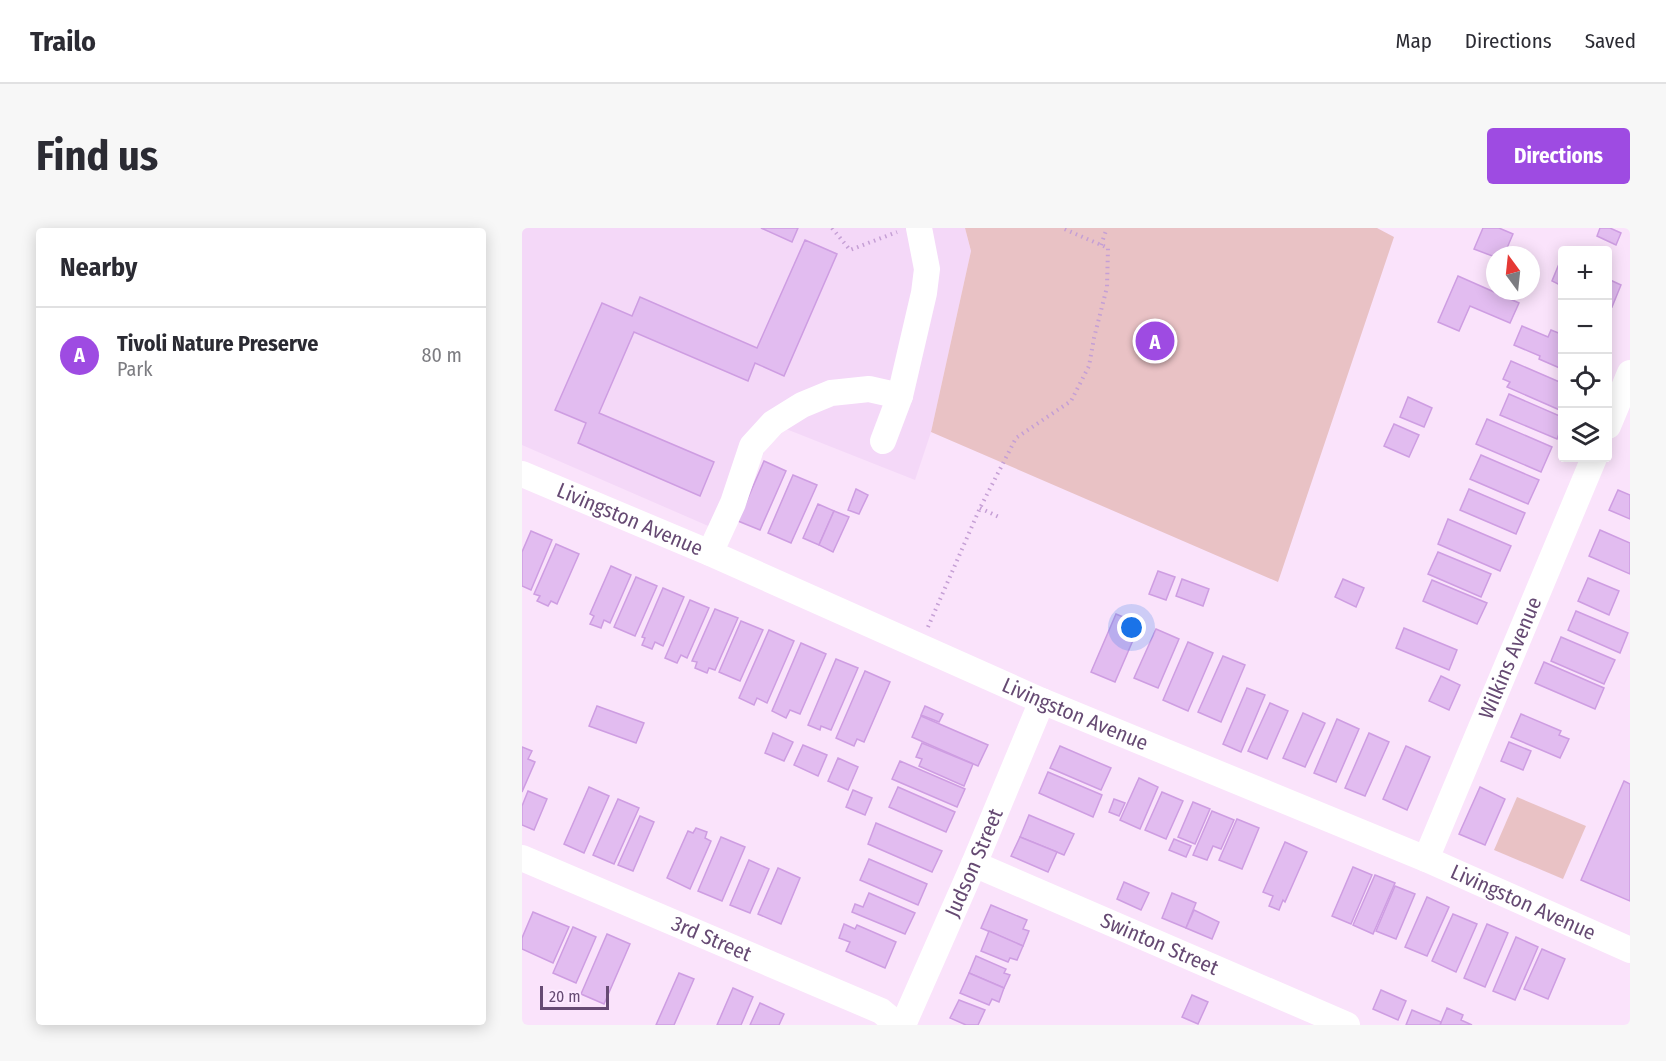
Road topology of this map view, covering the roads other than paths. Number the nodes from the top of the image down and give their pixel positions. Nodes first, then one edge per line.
1 (919, 228) edge
2 (1630, 373) edge
3 (900, 396) junction
4 (1612, 416) edge
5 (883, 441) dead end
6 (1592, 462) edge
7 (522, 474) edge
8 (710, 554) junction
9 (1042, 701) junction
10 (522, 858) edge
11 (1426, 859) junction
12 (974, 864) junction
13 (1630, 950) edge
14 (901, 1025) edge
15 (1347, 1025) edge

1 - 3 street
2 - 4 street
3 - 5 street
3 - 8 street
6 - 11 street, Wilkins Avenue
7 - 8 street, Livingston Avenue
8 - 9 street, Livingston Avenue
9 - 11 street, Livingston Avenue
9 - 12 street, Judson Street
10 - 14 street, 3rd Street
11 - 13 street, Livingston Avenue
12 - 14 street, Judson Street
12 - 15 street, Swinton Street

